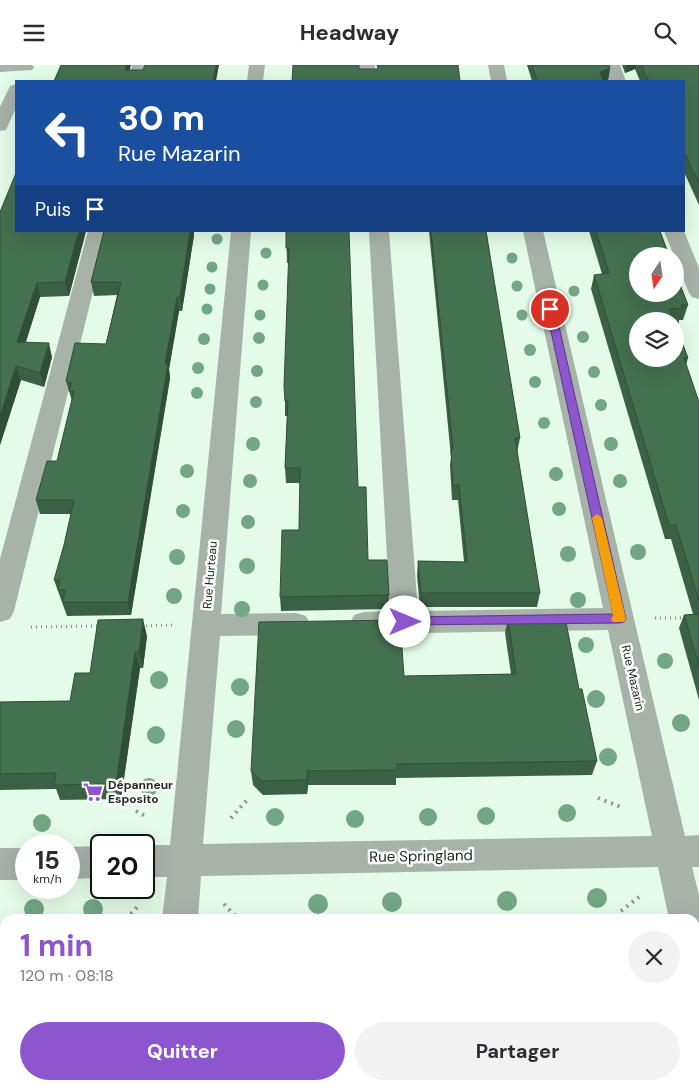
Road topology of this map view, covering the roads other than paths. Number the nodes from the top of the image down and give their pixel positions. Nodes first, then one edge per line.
1 (140, 65) edge
2 (257, 65) edge
3 (367, 65) edge
4 (496, 65) edge
5 (612, 65) edge
6 (0, 67) edge
7 (24, 71) edge
8 (136, 80) edge
9 (255, 80) edge
10 (368, 80) edge
11 (499, 80) edge
12 (618, 80) edge
13 (15, 91) edge
14 (0, 126) edge
15 (98, 232) edge
16 (241, 232) edge
17 (379, 232) edge
18 (533, 232) edge
19 (674, 232) edge
20 (699, 293) edge
21 (0, 611) edge
22 (620, 619) junction
23 (405, 622) junction
24 (205, 625) junction
25 (686, 851) edge
26 (185, 860) junction
27 (155, 861) edge
28 (15, 864) edge
29 (0, 865) edge
30 (180, 914) edge
31 (687, 914) edge

1 - 8 street
2 - 9 street
3 - 10 street
4 - 11 street
5 - 12 street
6 - 7 street
13 - 14 street
15 - 21 street
16 - 24 street, Rue Hurteau
17 - 23 street
18 - 22 street, Rue Mazarin
19 - 20 street
22 - 23 street
22 - 25 street, Rue Mazarin
23 - 24 street
24 - 26 street, Rue Hurteau
25 - 26 street, Rue Springland
25 - 31 street, Rue Mazarin
26 - 27 street, Rue Springland
26 - 30 street, Rue Hurteau
28 - 29 street

